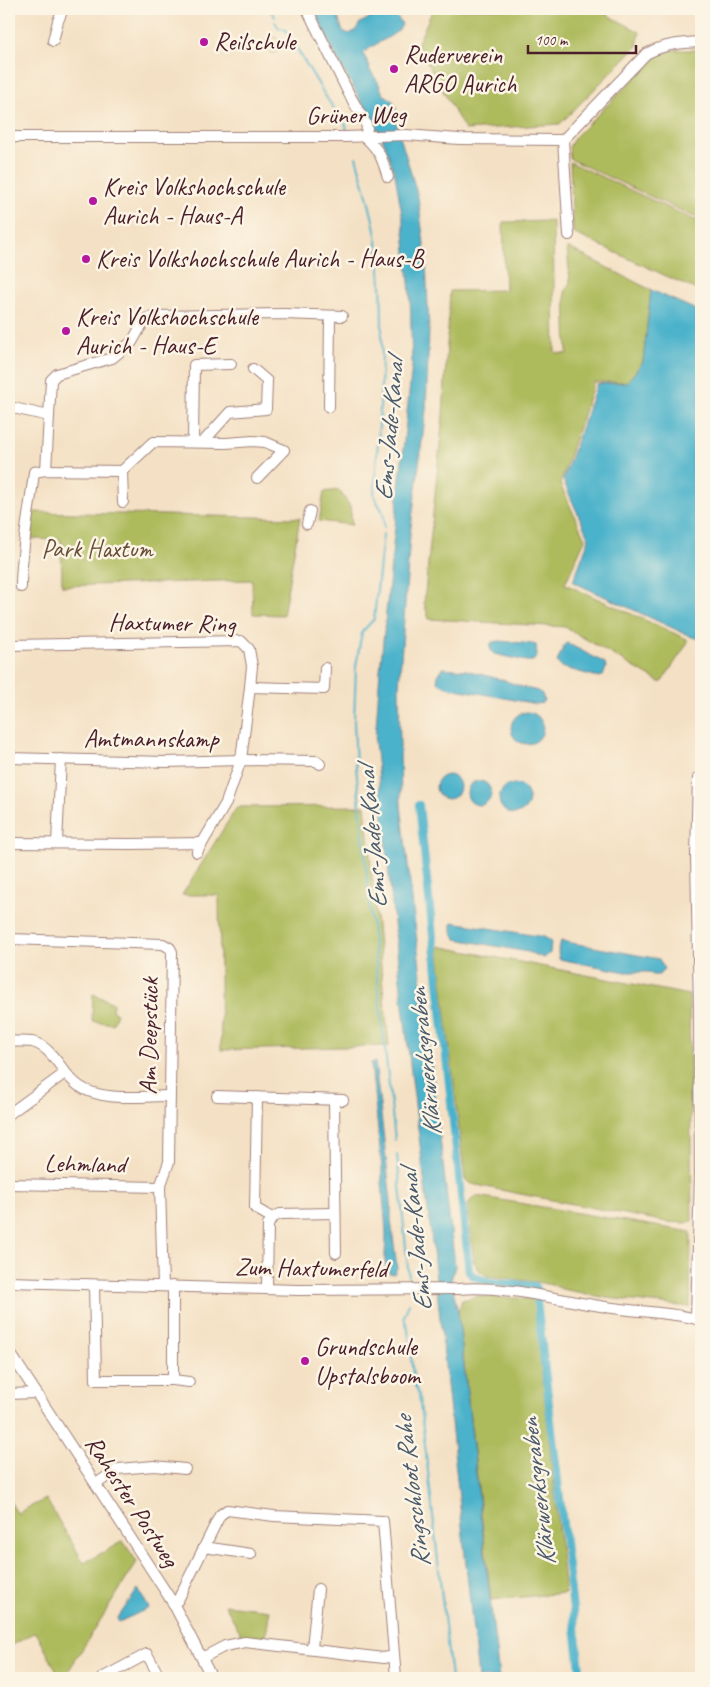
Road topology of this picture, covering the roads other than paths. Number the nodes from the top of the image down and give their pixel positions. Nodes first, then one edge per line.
1 (63, 9) edge
2 (307, 9) edge
3 (53, 42) dead end
4 (701, 42) edge
5 (11, 137) edge
6 (370, 137) junction
7 (563, 140) junction
8 (388, 177) dead end
9 (569, 234) dead end
10 (330, 316) junction
11 (342, 316) dead end
12 (231, 364) dead end
13 (253, 369) dead end
14 (9, 407) edge
15 (329, 407) dead end
16 (48, 416) junction
17 (198, 442) junction
18 (46, 470) junction
19 (122, 471) junction
20 (257, 478) dead end
21 (123, 502) dead end
22 (310, 512) dead end
23 (307, 524) dead end
24 (21, 587) dead end
25 (9, 645) edge
26 (326, 668) dead end
27 (250, 687) junction
28 (9, 758) edge
29 (61, 760) junction
30 (241, 760) junction
31 (320, 764) dead end
32 (698, 778) dead end
33 (9, 843) edge
34 (57, 843) junction
35 (202, 843) junction
36 (197, 852) dead end
37 (9, 939) edge
38 (9, 1041) edge
39 (65, 1073) junction
40 (169, 1096) junction
41 (217, 1096) dead end
42 (257, 1097) junction
43 (9, 1114) edge
44 (9, 1184) edge
45 (160, 1187) junction
46 (335, 1213) junction
47 (272, 1218) junction
48 (336, 1253) dead end
49 (9, 1282) edge
50 (94, 1285) junction
51 (168, 1286) junction
52 (267, 1289) junction
53 (699, 1320) edge
54 (9, 1351) edge
55 (172, 1380) junction
56 (189, 1382) dead end
57 (9, 1394) edge
58 (36, 1394) junction
59 (185, 1469) dead end
60 (96, 1484) junction
61 (204, 1547) junction
62 (251, 1554) dead end
63 (318, 1589) dead end
64 (173, 1603) junction
65 (312, 1648) junction
66 (394, 1656) junction
67 (202, 1658) junction
68 (102, 1678) edge
69 (160, 1678) edge
70 (212, 1678) edge
71 (396, 1678) edge

1 - 3 street
2 - 6 street
4 - 7 street
5 - 6 street, Grüner Weg
6 - 7 street, Grüner Weg
6 - 8 street
7 - 9 street
10 - 11 street
10 - 15 street
10 - 16 street
12 - 17 street
13 - 17 street
14 - 16 street
16 - 18 street
17 - 19 street
17 - 20 street
18 - 19 street
18 - 24 street
19 - 21 street
22 - 23 street
25 - 27 street, Haxtumer Ring
26 - 27 street
27 - 30 street, Haxtumer Ring
28 - 29 street, Amtmannskamp
29 - 30 street, Amtmannskamp
29 - 34 street, Amtmannskamp
30 - 31 street, Amtmannskamp
30 - 35 street, Haxtumer Ring
32 - 53 street
33 - 34 street
34 - 35 street
35 - 36 street, Haxtumer Ring
37 - 40 street, Am Deepstück
38 - 39 street
39 - 40 street
39 - 43 street
40 - 45 street, Am Deepstück
41 - 42 street
42 - 46 street
42 - 47 street
44 - 45 street, Lehmland
45 - 51 street, Am Deepstück
46 - 47 street
46 - 48 street
47 - 52 street
49 - 50 street, Zum Haxtumerfeld
50 - 51 street, Zum Haxtumerfeld
50 - 55 street
51 - 52 street, Zum Haxtumerfeld
51 - 55 street, Am Deepstück
52 - 53 street, Zum Haxtumerfeld
54 - 58 street, Rahester Postweg
55 - 56 street
57 - 58 street
58 - 60 street, Rahester Postweg
59 - 60 street
60 - 64 street, Rahester Postweg
61 - 62 street
61 - 64 street
61 - 66 street
63 - 65 street
64 - 67 street, Rahester Postweg
65 - 66 street
65 - 67 street
66 - 71 street
67 - 70 street, Rahester Postweg
68 - 69 street

